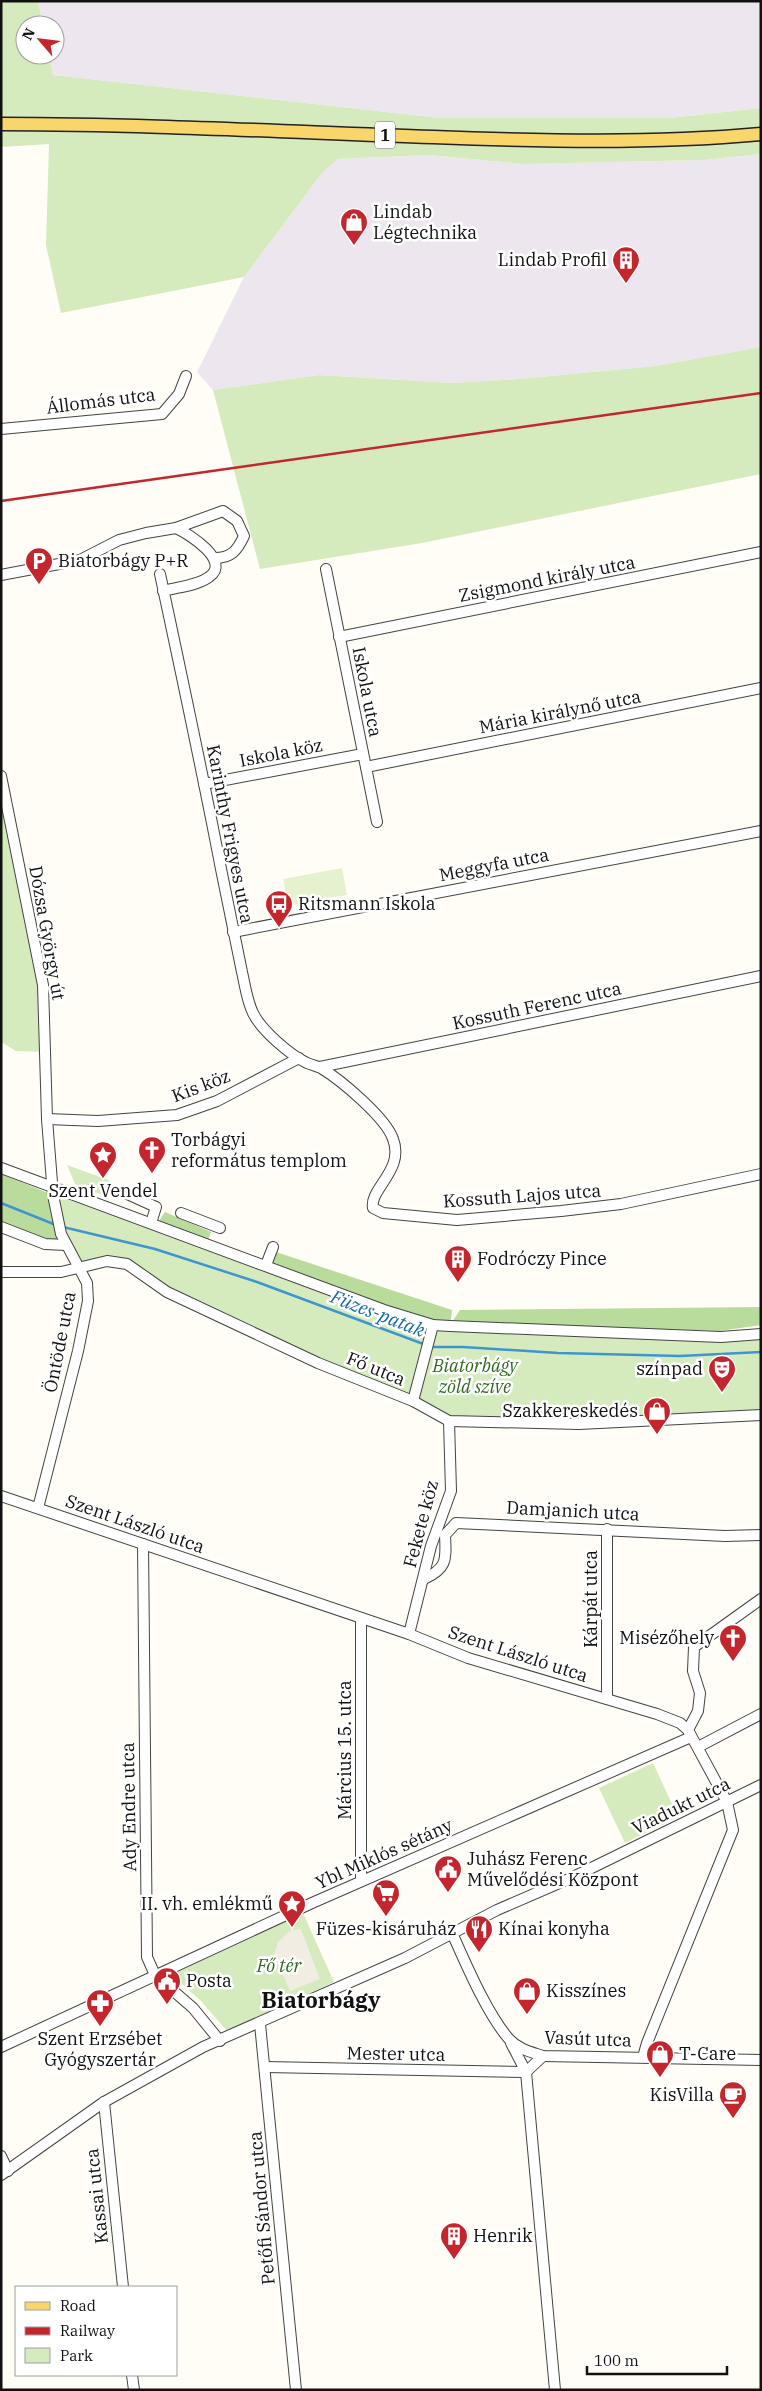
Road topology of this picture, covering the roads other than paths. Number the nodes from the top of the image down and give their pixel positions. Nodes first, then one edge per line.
1 (1, 124) edge
2 (761, 134) edge
3 (186, 376) dead end
4 (1, 429) edge
5 (176, 528) junction
6 (761, 552) edge
7 (214, 558) junction
8 (326, 569) dead end
9 (160, 574) dead end
10 (1, 576) edge
11 (163, 591) junction
12 (340, 637) junction
13 (761, 688) edge
14 (363, 754) junction
15 (366, 767) junction
16 (1, 776) edge
17 (204, 784) junction
18 (377, 822) dead end
19 (761, 831) edge
20 (233, 932) junction
21 (761, 976) edge
22 (299, 1058) junction
23 (320, 1067) junction
24 (47, 1119) junction
25 (1, 1168) edge
26 (761, 1174) edge
27 (52, 1187) junction
28 (124, 1192) dead end
29 (181, 1212) dead end
30 (151, 1223) junction
31 (1, 1227) edge
32 (220, 1228) dead end
33 (66, 1245) junction
34 (273, 1246) dead end
35 (80, 1266) junction
36 (266, 1266) junction
37 (1, 1272) edge
38 (433, 1325) junction
39 (761, 1334) edge
40 (414, 1401) junction
41 (761, 1415) edge
42 (449, 1421) junction
43 (1, 1496) edge
44 (38, 1508) junction
45 (606, 1529) junction
46 (761, 1535) edge
47 (142, 1544) junction
48 (424, 1579) junction
49 (761, 1599) edge
50 (361, 1618) junction
51 (409, 1634) junction
52 (607, 1699) junction
53 (761, 1714) edge
54 (689, 1733) junction
55 (698, 1748) junction
56 (761, 1785) edge
57 (726, 1802) junction
58 (361, 1881) junction
59 (452, 1933) junction
60 (155, 1975) junction
61 (260, 2024) junction
62 (509, 2039) junction
63 (220, 2041) junction
64 (4, 2044) edge
65 (543, 2056) junction
66 (643, 2057) junction
67 (761, 2060) edge
68 (265, 2067) junction
69 (526, 2072) junction
70 (104, 2102) junction
71 (1, 2156) edge
72 (5, 2173) edge
73 (123, 2286) edge
74 (132, 2376) edge
75 (134, 2390) edge
76 (296, 2390) edge
77 (555, 2390) edge

1 - 2 main road, 1
3 - 4 street, Állomás utca
5 - 7 street
5 - 7 street
5 - 10 street
6 - 12 street, Zsigmond király utca
7 - 11 street
8 - 12 street, Iskola utca
9 - 11 street, Karinthy Frigyes utca
11 - 17 street, Karinthy Frigyes utca
12 - 14 street, Iskola utca
13 - 15 street, Mária királynő utca
14 - 15 street, Iskola utca
14 - 17 street, Iskola köz
15 - 18 street, Iskola utca
16 - 24 street, Dózsa György út
17 - 20 street, Karinthy Frigyes utca
19 - 20 street, Meggyfa utca
20 - 22 street, Karinthy Frigyes utca
21 - 23 street, Kossuth Ferenc utca
22 - 23 street, Karinthy Frigyes utca
22 - 24 street, Kis köz
23 - 26 street, Kossuth Lajos utca
24 - 27 street, Dózsa György út
25 - 27 street
27 - 30 street
27 - 33 street, Öntöde utca
28 - 30 street
29 - 32 street
30 - 36 street
31 - 33 street
33 - 35 street, Öntöde utca
34 - 36 street
35 - 37 street, Fő utca
35 - 40 street, Fő utca
35 - 44 street, Öntöde utca
36 - 38 street
38 - 39 street
38 - 40 street
40 - 42 street, Fő utca
41 - 42 street, Fő utca
42 - 48 street, Fekete köz
43 - 44 street, Szent László utca
44 - 47 street, Szent László utca
45 - 46 street, Damjanich utca
45 - 48 street, Damjanich utca
45 - 52 street, Kárpát utca
47 - 50 street, Szent László utca
47 - 60 street, Ady Endre utca
48 - 51 street, Fekete köz
49 - 54 street
50 - 51 street, Szent László utca
50 - 58 street, Március 15. utca
51 - 52 street, Szent László utca
52 - 54 street, Szent László utca
53 - 55 street
54 - 55 street, Szent László utca
54 - 58 street, Ybl Miklós sétány
55 - 57 street, Szent László utca
56 - 57 street, Viadukt utca
57 - 59 street, Viadukt utca
57 - 66 street, Szent László utca
58 - 60 street, Ybl Miklós sétány
59 - 61 street, Viadukt utca
59 - 62 street, Vasút utca
60 - 63 street, Ady Endre utca
60 - 64 street, Ybl Miklós sétány
61 - 63 street, Viadukt utca
61 - 68 street, Petőfi Sándor utca
62 - 65 street, Vasút utca
62 - 69 street
63 - 70 street, Viadukt utca
65 - 66 street, Vasút utca
65 - 69 street
66 - 67 street, Vasút utca
68 - 69 street, Mester utca
68 - 76 street, Petőfi Sándor utca
69 - 77 street
70 - 72 street, Viadukt utca
70 - 73 street, Kassai utca
71 - 72 street
74 - 75 street

